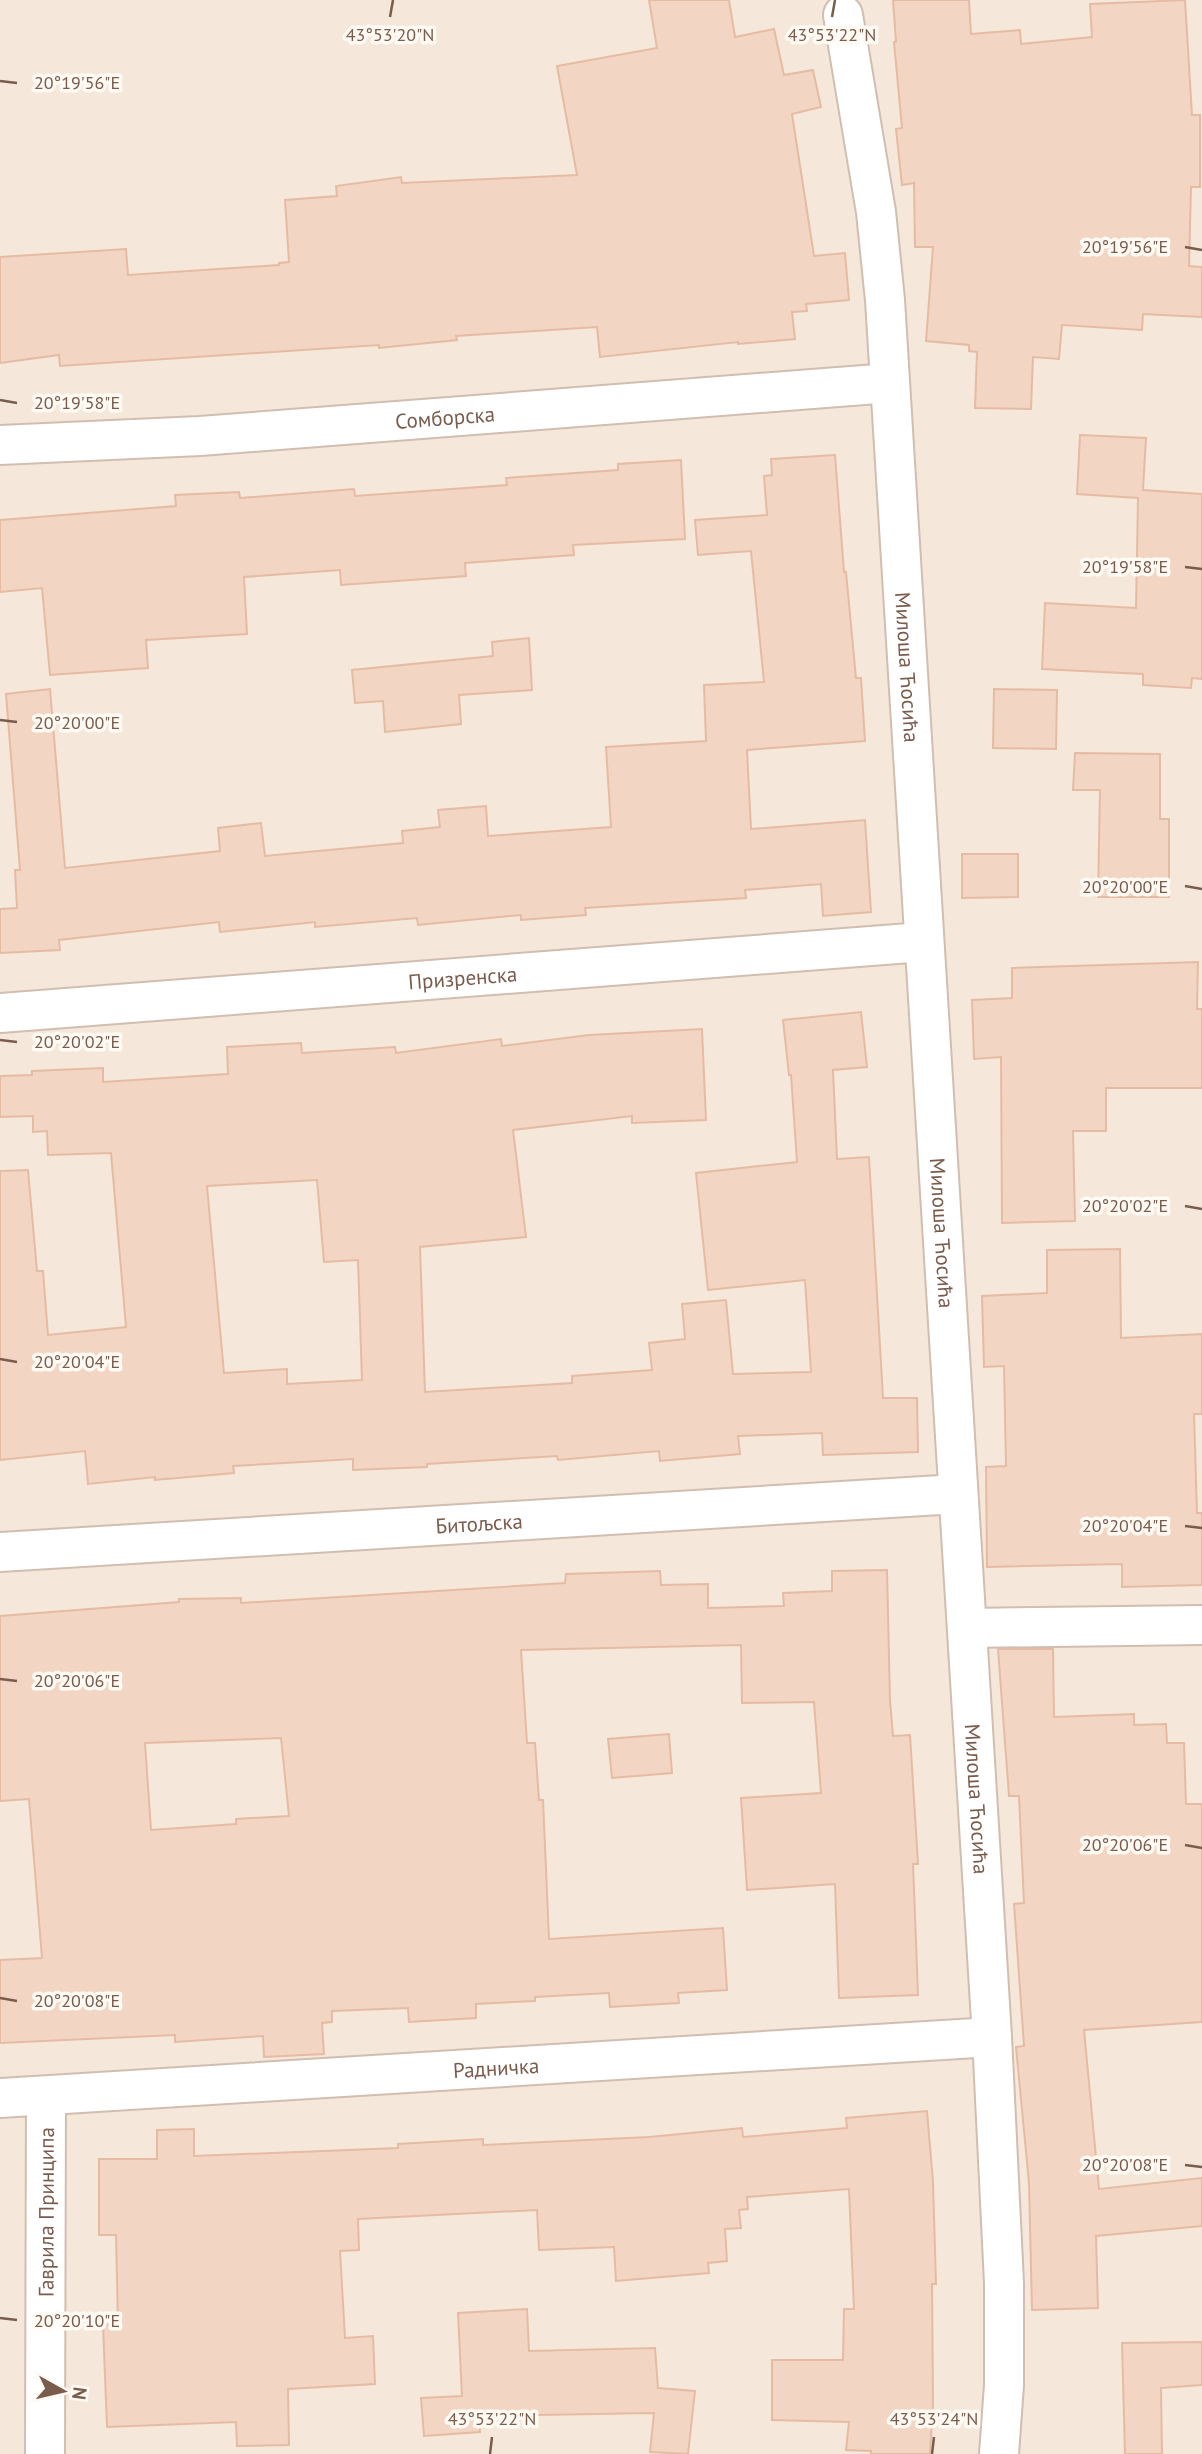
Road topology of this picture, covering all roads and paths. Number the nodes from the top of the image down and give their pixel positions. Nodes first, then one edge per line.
1 (843, 15) dead end
2 (890, 383) junction
3 (0, 445) edge
4 (923, 942) junction
5 (0, 1013) edge
6 (957, 1494) junction
7 (0, 1552) edge
8 (1202, 1625) edge
9 (967, 1628) junction
10 (992, 2037) junction
11 (46, 2096) junction
12 (0, 2098) edge
13 (45, 2454) edge
14 (999, 2454) edge

1 - 2 street, Милоша Ћосића
2 - 3 street, Сомборска
2 - 4 street, Милоша Ћосића
4 - 5 street, Призренска
4 - 6 street, Милоша Ћосића
6 - 7 street, Битољска
6 - 9 street, Милоша Ћосића
8 - 9 street
9 - 10 street, Милоша Ћосића
10 - 11 street, Радничка
10 - 14 street, Милоша Ћосића
11 - 12 street, Радничка
11 - 13 street, Гаврила Принципа

